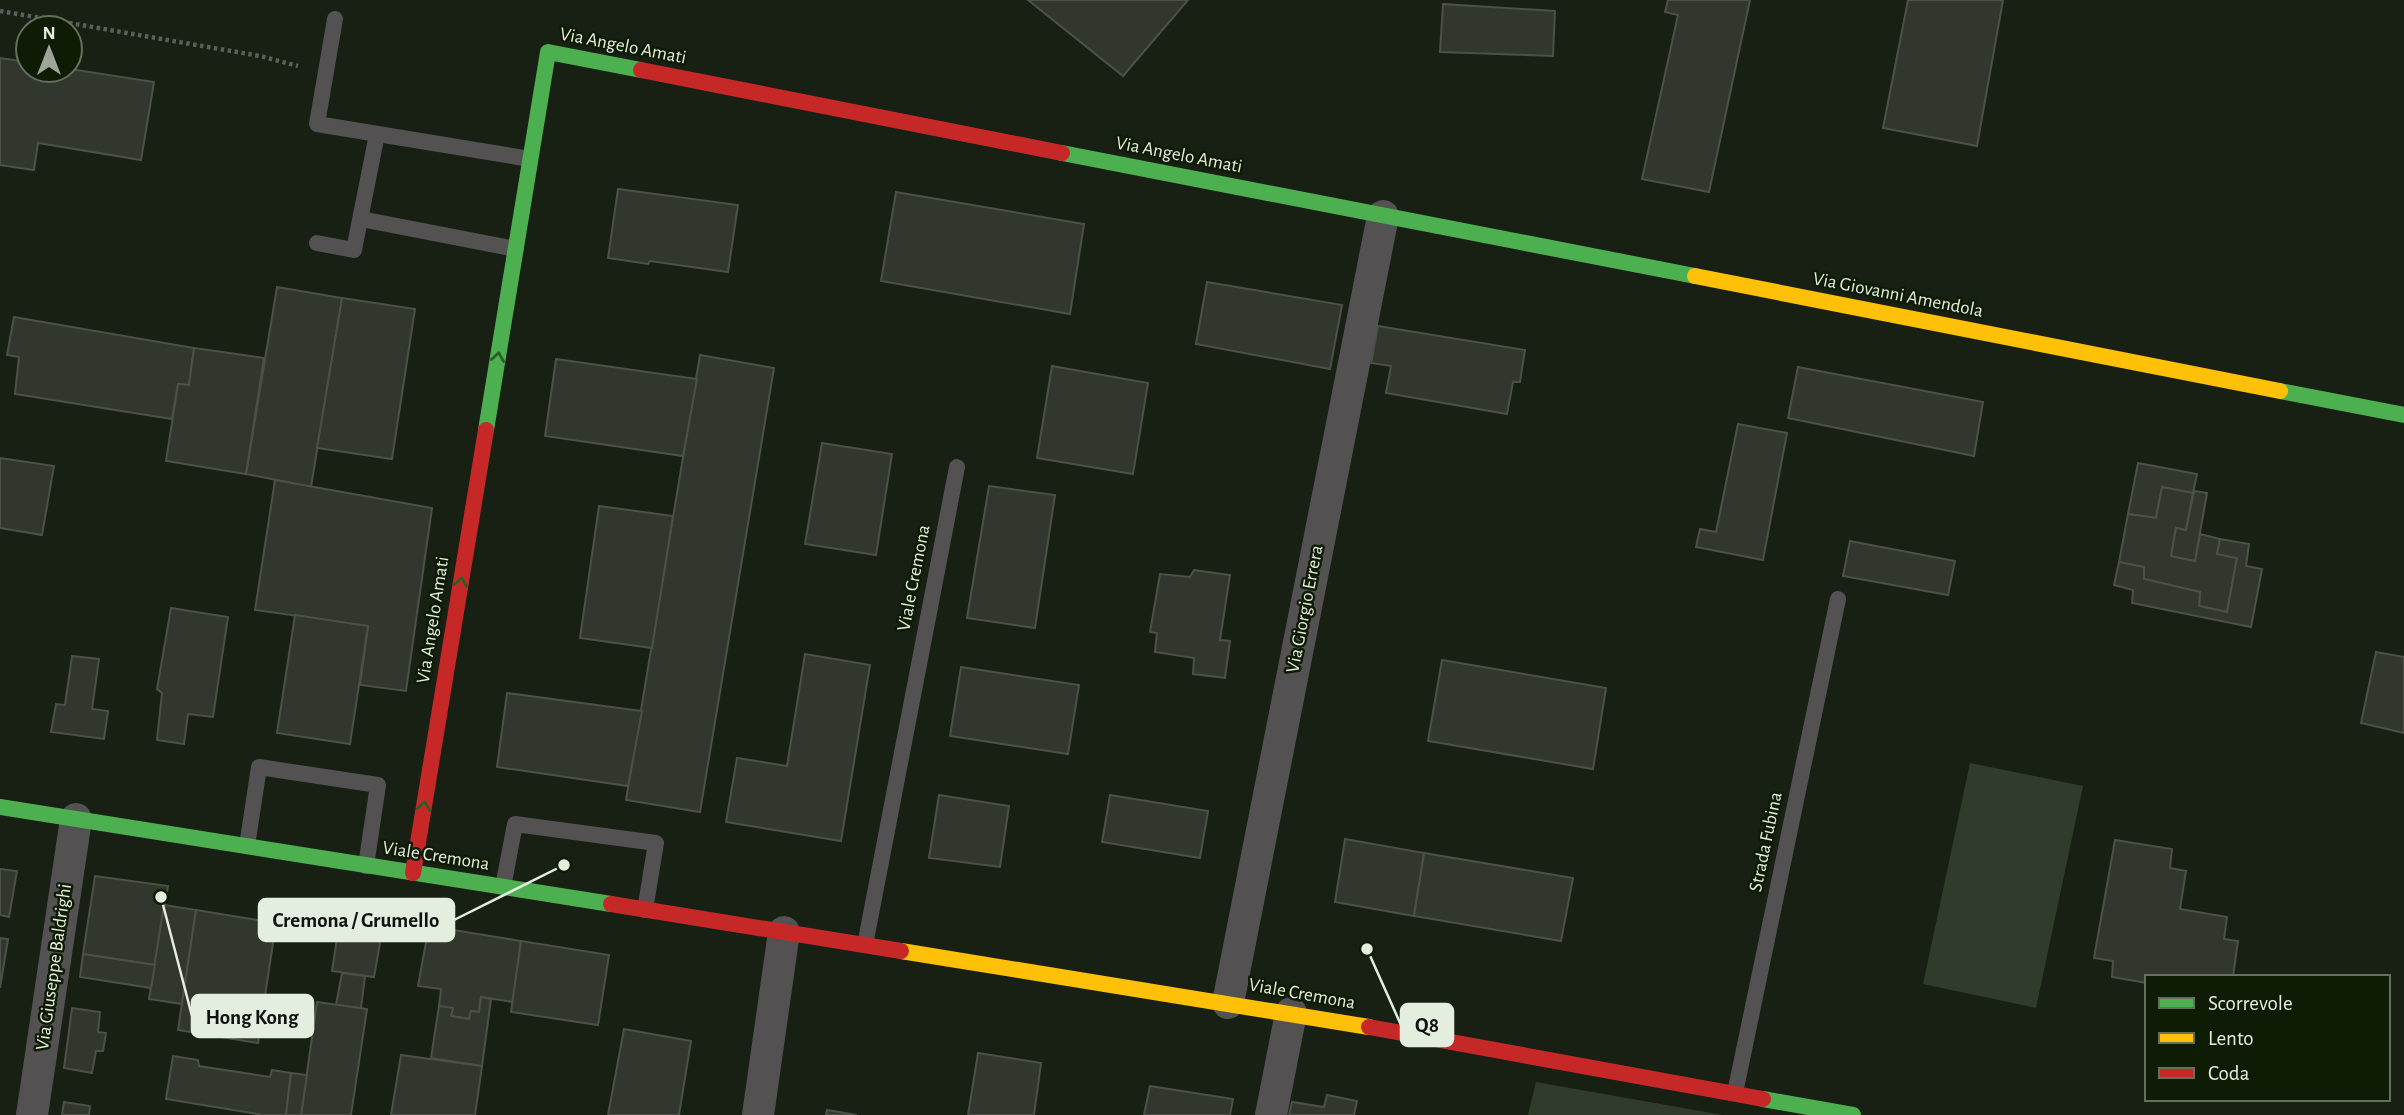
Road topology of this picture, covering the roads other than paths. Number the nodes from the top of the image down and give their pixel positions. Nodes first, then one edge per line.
1 (335, 19) dead end
2 (377, 134) junction
3 (530, 159) junction
4 (1383, 216) junction
5 (360, 219) junction
6 (317, 243) dead end
7 (516, 249) junction
8 (2404, 415) edge
9 (957, 467) dead end
10 (1838, 599) dead end
11 (0, 807) edge
12 (76, 819) junction
13 (247, 847) junction
14 (366, 866) junction
15 (413, 873) junction
16 (502, 887) junction
17 (645, 910) junction
18 (784, 932) junction
19 (865, 945) junction
20 (1228, 1003) junction
21 (1291, 1013) junction
22 (1735, 1093) junction
23 (32, 1115) edge
24 (758, 1115) edge
25 (1271, 1115) edge
26 (1853, 1115) edge

1 - 2 lane
2 - 3 lane
2 - 5 lane
3 - 4 street, Via Angelo Amati
3 - 7 street, Via Angelo Amati
4 - 8 street, Via Giovanni Amendola
4 - 20 street, Via Giorgio Errera
5 - 6 lane
5 - 7 lane
15 -> 7 street, Via Angelo Amati
9 - 19 lane, Viale Cremona
10 - 22 lane, Strada Fubina
11 - 12 street, Viale Cremona
12 - 13 street, Viale Cremona
12 - 23 street, Via Giuseppe Baldrighi
13 - 14 street, Viale Cremona
13 - 14 lane
14 - 15 street, Viale Cremona
15 - 16 street, Viale Cremona
16 - 17 street, Viale Cremona
16 - 17 lane
17 - 18 street, Viale Cremona
18 - 19 street, Viale Cremona
18 - 24 street
19 - 20 street, Viale Cremona
20 - 21 street, Viale Cremona
21 - 22 street, Viale Cremona
21 - 25 street
22 - 26 street, Viale Cremona

